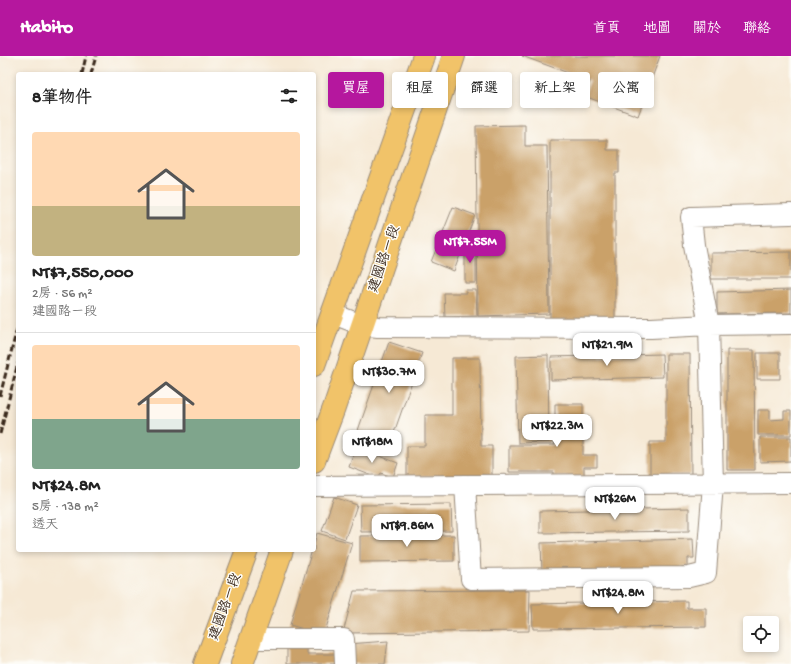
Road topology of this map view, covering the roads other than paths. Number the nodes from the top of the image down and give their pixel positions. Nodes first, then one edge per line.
1 (424, 56) edge
2 (454, 56) edge
3 (791, 214) edge
4 (332, 314) junction
5 (791, 324) edge
6 (362, 325) junction
7 (709, 325) junction
8 (316, 359) edge
9 (316, 455) edge
10 (791, 483) edge
11 (713, 484) junction
12 (465, 485) junction
13 (316, 486) edge
14 (246, 552) edge
15 (281, 552) edge
16 (250, 639) junction
17 (205, 664) edge
18 (242, 664) edge
19 (344, 664) edge

1 - 4 main road
2 - 6 main road, 建國路ㄧ段
3 - 7 lane
4 - 6 lane
4 - 8 main road
5 - 7 lane
6 - 7 lane
6 - 9 main road, 建國路ㄧ段
7 - 11 lane
10 - 11 lane
11 - 12 lane
11 - 12 lane
12 - 13 lane
14 - 17 main road, 建國路ㄧ段
15 - 16 main road
16 - 18 main road
16 - 19 lane

